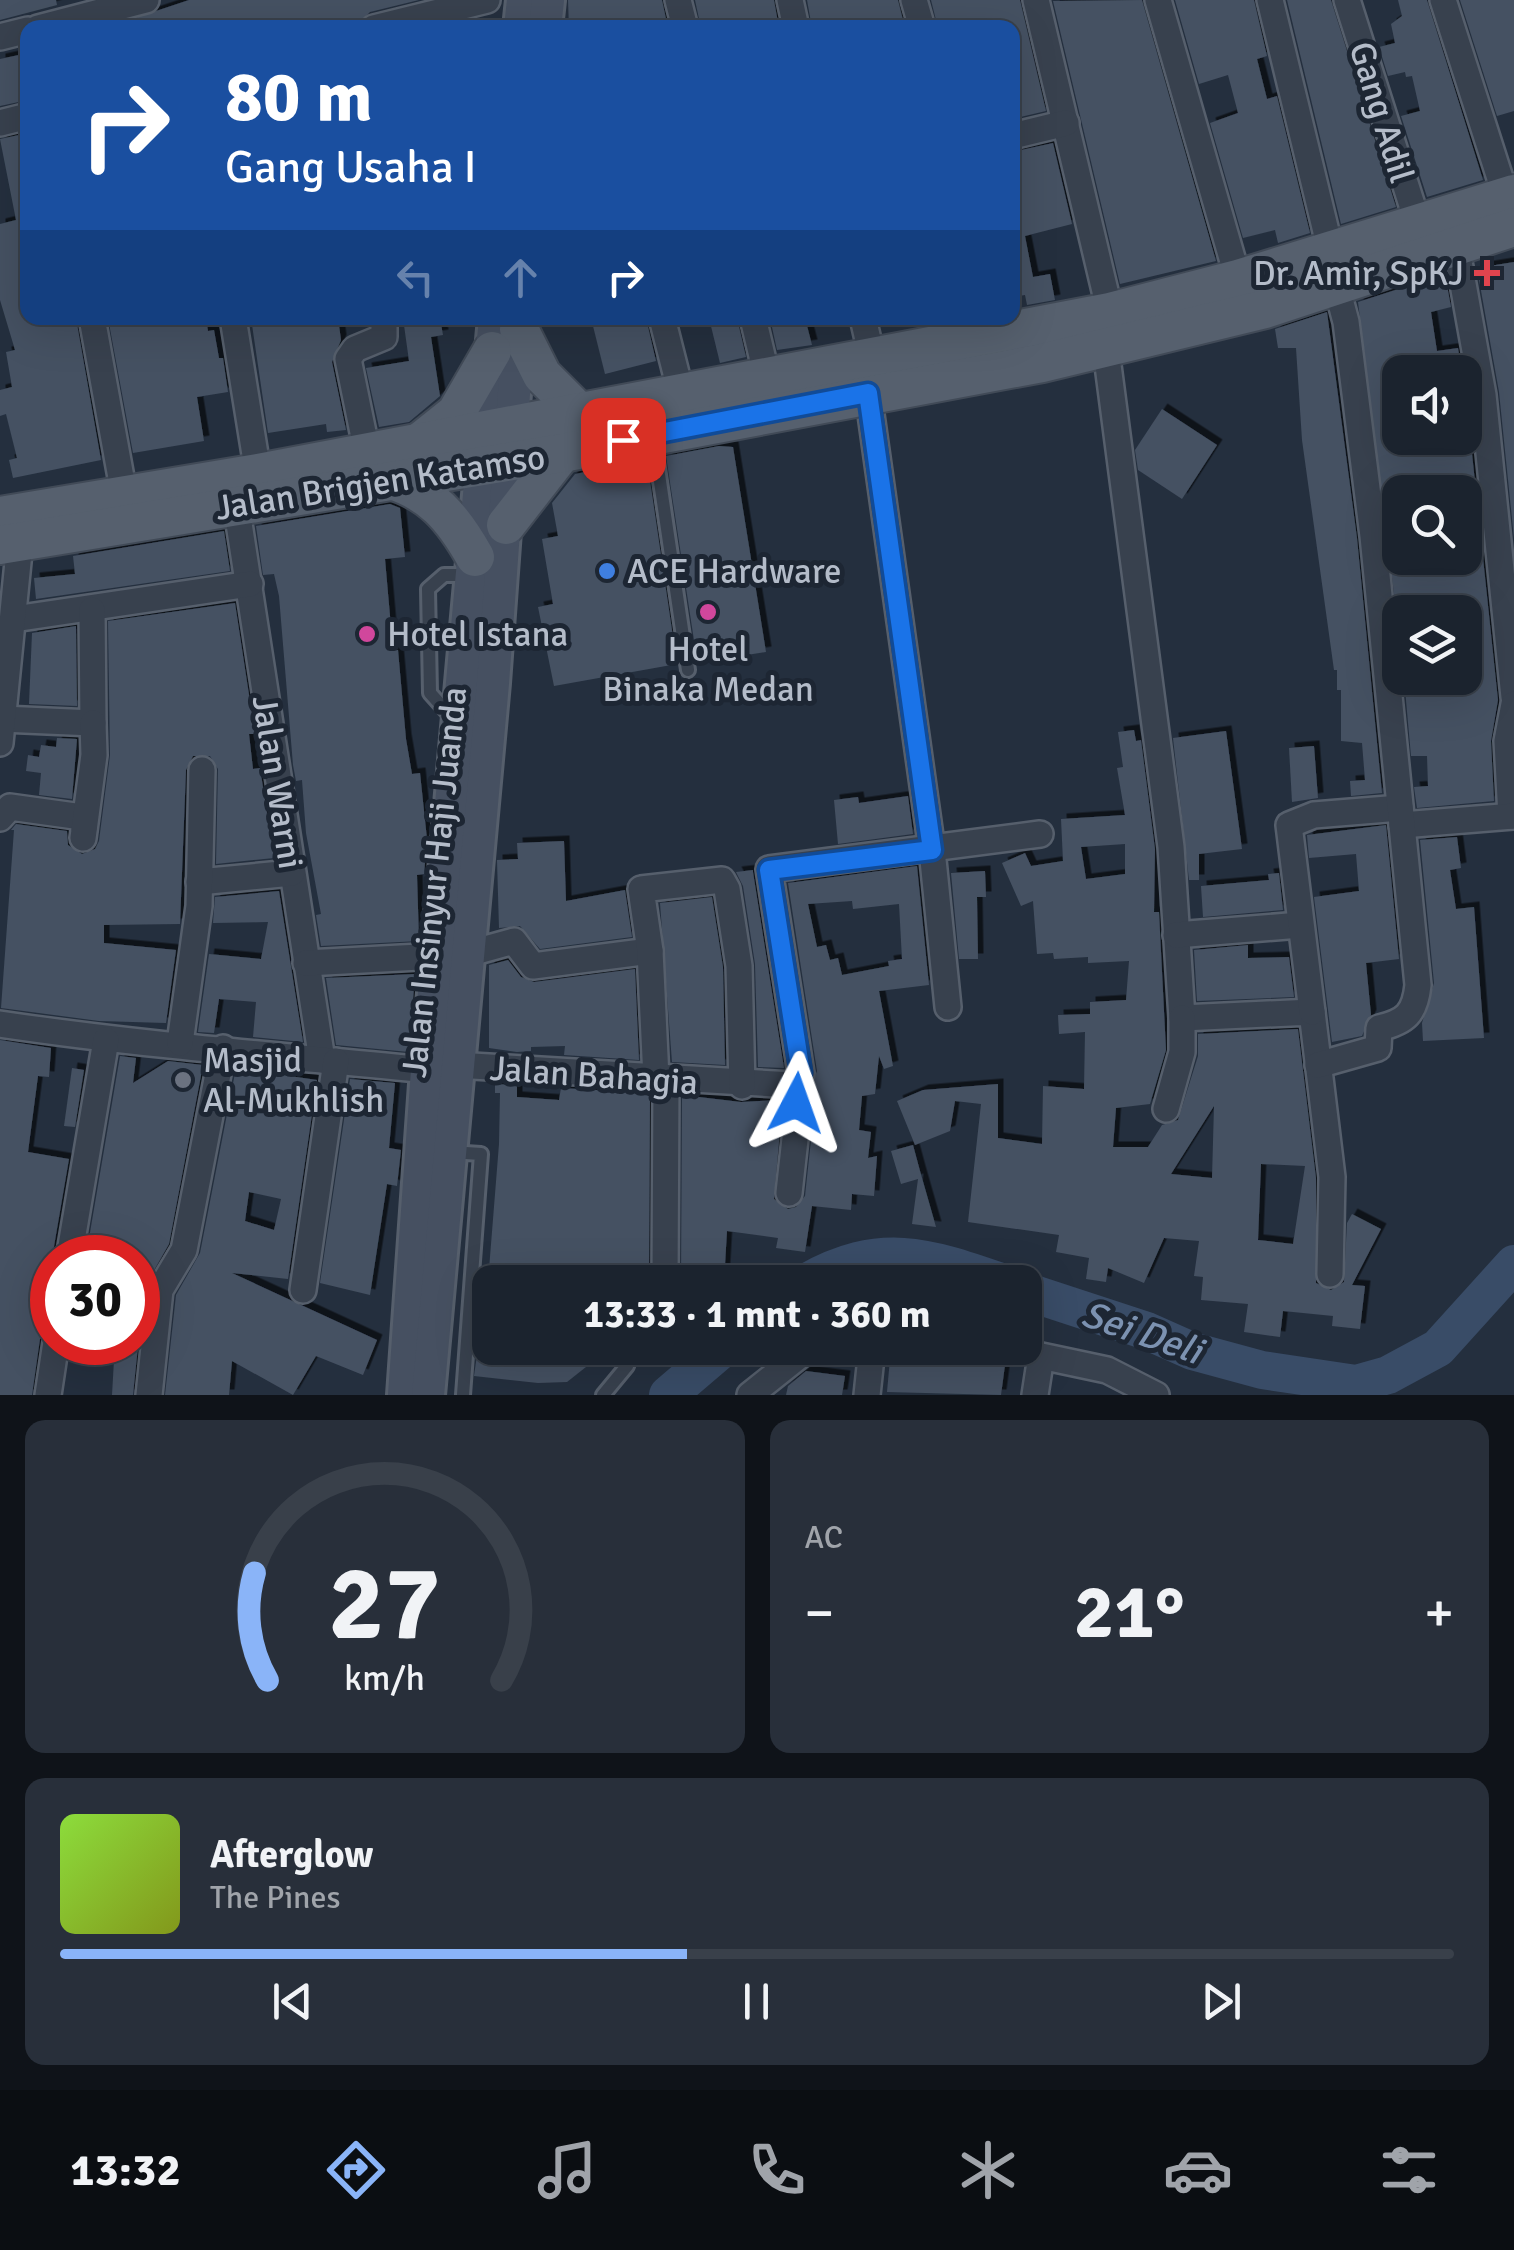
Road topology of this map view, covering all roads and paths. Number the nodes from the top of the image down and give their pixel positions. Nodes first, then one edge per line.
1 (146, 0) edge
2 (487, 0) edge
3 (1036, 0) edge
4 (1158, 0) edge
5 (1270, 0) edge
6 (1347, 0) edge
7 (1443, 0) edge
8 (102, 6) edge
9 (61, 20) edge
10 (406, 20) edge
11 (1066, 123) junction
12 (1020, 134) edge
13 (1511, 206) edge
14 (1418, 224) junction
15 (1456, 245) junction
16 (1330, 248) junction
17 (1238, 279) junction
18 (1337, 288) junction
19 (93, 325) edge
20 (234, 325) edge
21 (384, 325) edge
22 (664, 325) edge
23 (755, 325) edge
24 (864, 325) edge
25 (506, 329) edge
26 (1108, 331) junction
27 (870, 375) junction
28 (767, 377) junction
29 (681, 392) junction
30 (578, 412) junction
31 (654, 434) junction
32 (419, 442) junction
33 (498, 445) junction
34 (562, 453) junction
35 (377, 465) junction
36 (258, 473) junction
37 (124, 494) junction
38 (236, 504) junction
39 (62, 520) junction
40 (5, 522) edge
41 (506, 525) junction
42 (474, 566) junction
43 (250, 584) junction
44 (92, 610) junction
45 (14, 620) junction
46 (688, 670) dead end
47 (1514, 701) edge
48 (93, 723) junction
49 (462, 727) junction
50 (1, 731) edge
51 (202, 770) dead end
52 (1401, 816) junction
53 (1512, 816) edge
54 (0, 818) edge
55 (1040, 834) dead end
56 (932, 850) junction
57 (292, 873) junction
58 (199, 882) junction
59 (1300, 925) junction
60 (1176, 935) junction
61 (650, 951) junction
62 (453, 955) junction
63 (306, 963) junction
64 (948, 1007) dead end
65 (1312, 1012) junction
66 (1182, 1018) junction
67 (0, 1024) edge
68 (106, 1040) junction
69 (180, 1043) junction
70 (223, 1048) junction
71 (329, 1061) junction
72 (1318, 1065) junction
73 (442, 1068) junction
74 (661, 1079) junction
75 (792, 1085) junction
76 (742, 1086) junction
77 (1166, 1108) dead end
78 (448, 1152) junction
79 (789, 1193) dead end
80 (72, 1235) edge
81 (665, 1265) edge
82 (1330, 1274) dead end
83 (303, 1290) dead end
84 (1042, 1349) edge
85 (53, 1365) edge
86 (627, 1365) edge
87 (788, 1365) edge
88 (870, 1365) edge
89 (1034, 1365) edge
90 (48, 1395) edge
91 (149, 1395) edge
92 (404, 1395) edge
93 (428, 1395) edge
94 (464, 1395) edge
95 (604, 1395) edge
96 (750, 1395) edge
97 (866, 1395) edge
98 (1035, 1395) edge
99 (1156, 1395) edge

1 - 8 street
2 - 10 street
3 - 11 street
4 - 17 street
5 - 16 street
6 - 14 street, Gang Adil
7 - 13 street
8 - 9 street
11 - 12 street
11 - 26 street
13 - 14 main road, Jalan Brigjen Katamso
13 - 15 main road, Jalan Brigjen Katamso
14 - 16 main road, Jalan Brigjen Katamso
15 - 18 main road, Jalan Brigjen Katamso
15 - 47 street
16 - 17 main road, Jalan Brigjen Katamso
17 - 26 main road, Jalan Brigjen Katamso
18 - 26 main road, Jalan Brigjen Katamso
18 - 52 street
19 - 37 street
20 - 36 street
21 - 35 street
22 - 29 street
23 - 28 street
24 - 27 street
25 - 30 main road
25 - 32 main road
25 - 33 main road, Jalan Insinyur Haji Juanda
26 - 27 main road, Jalan Brigjen Katamso
26 - 60 street
27 - 28 main road, Jalan Brigjen Katamso
27 - 31 main road, Jalan Brigjen Katamso
27 - 56 street
28 - 29 main road, Jalan Brigjen Katamso
29 - 30 main road, Jalan Brigjen Katamso
30 - 33 main road, Jalan Brigjen Katamso
31 - 34 main road, Jalan Brigjen Katamso
31 - 46 lane
32 - 33 main road, Jalan Brigjen Katamso
32 - 35 main road, Jalan Brigjen Katamso
33 - 34 main road, Jalan Brigjen Katamso
33 - 35 main road, Jalan Brigjen Katamso
33 - 41 main road, Jalan Insinyur Haji Juanda
33 - 42 main road, Jalan Insinyur Haji Juanda
34 - 41 main road
35 - 36 main road, Jalan Brigjen Katamso
35 - 38 main road, Jalan Brigjen Katamso
35 - 42 main road
36 - 37 main road, Jalan Brigjen Katamso
37 - 39 main road, Jalan Brigjen Katamso
38 - 39 main road, Jalan Brigjen Katamso
38 - 43 street, Jalan Warni
39 - 40 main road, Jalan Brigjen Katamso
40 - 45 street
41 - 62 main road, Jalan Insinyur Haji Juanda
42 - 49 main road, Jalan Insinyur Haji Juanda
42 - 49 lane
43 - 44 street
43 - 57 street, Jalan Warni
44 - 45 street
44 - 48 street
45 - 50 street
47 - 53 street
48 - 50 street
48 - 54 street
49 - 62 main road, Jalan Insinyur Haji Juanda
51 - 58 street
52 - 53 street
52 - 59 street
52 - 72 street
55 - 56 street
56 - 64 street
56 - 75 street
57 - 58 street
57 - 63 street, Jalan Warni
58 - 69 street
59 - 60 street
59 - 65 street
60 - 66 street
61 - 62 street
61 - 74 street
61 - 76 street
62 - 63 street
62 - 73 main road, Jalan Insinyur Haji Juanda
63 - 71 street, Jalan Warni
65 - 66 street
65 - 72 street
66 - 77 street
67 - 68 street, Jalan Bahagia
68 - 69 street, Jalan Bahagia
68 - 80 street
69 - 70 street, Jalan Bahagia
70 - 71 street, Jalan Bahagia
70 - 91 street
71 - 73 street, Jalan Bahagia
71 - 83 street, Jalan Warni
72 - 82 street
73 - 74 street, Jalan Bahagia
73 - 78 main road, Jalan Insinyur Haji Juanda
73 - 92 main road, Jalan Insinyur Haji Juanda
74 - 76 street, Jalan Bahagia
74 - 81 street
75 - 76 street, Jalan Bahagia
75 - 79 street
78 - 93 main road, Jalan Insinyur Haji Juanda
78 - 94 lane
84 - 99 street
85 - 90 street
86 - 95 lane
87 - 96 street
88 - 97 street
89 - 98 street

